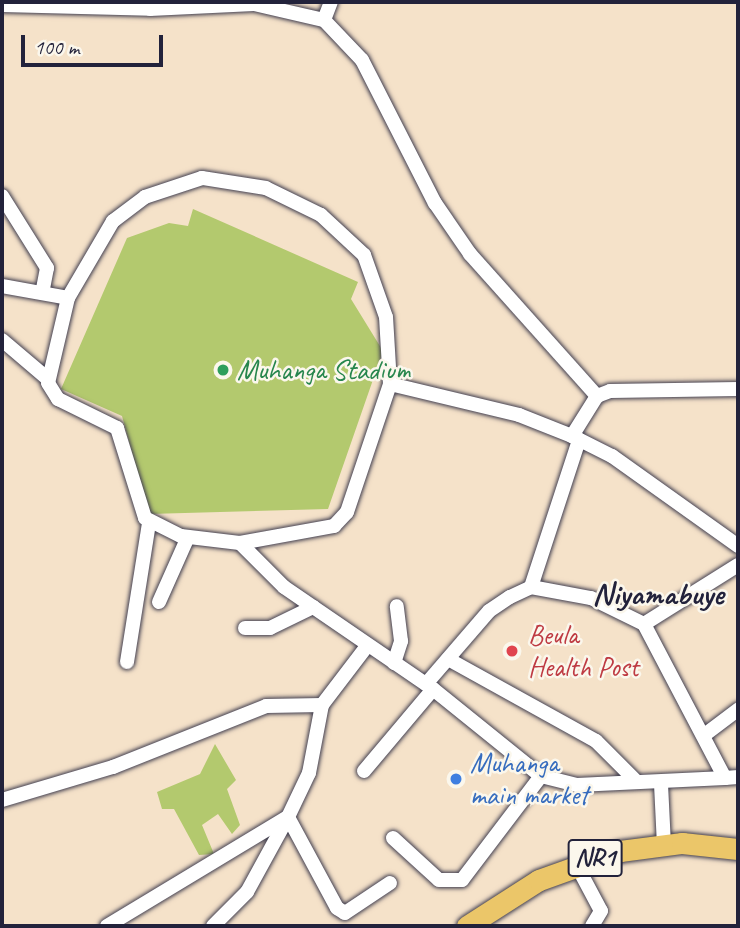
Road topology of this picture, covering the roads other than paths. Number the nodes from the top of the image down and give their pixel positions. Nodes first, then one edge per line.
1 (331, 2) edge
2 (2, 5) edge
3 (324, 20) junction
4 (2, 196) edge
5 (2, 286) edge
6 (42, 293) junction
7 (68, 298) junction
8 (2, 340) edge
9 (48, 379) junction
10 (390, 384) junction
11 (738, 389) edge
12 (597, 396) junction
13 (575, 438) junction
14 (149, 523) junction
15 (188, 537) junction
16 (240, 542) junction
17 (738, 546) edge
18 (738, 565) edge
19 (531, 587) junction
20 (159, 602) dead end
21 (397, 606) dead end
22 (313, 607) junction
23 (645, 624) junction
24 (245, 628) dead end
25 (367, 646) junction
26 (448, 659) junction
27 (127, 662) dead end
28 (394, 663) junction
29 (430, 686) junction
30 (322, 705) junction
31 (738, 710) edge
32 (706, 733) junction
33 (364, 771) dead end
34 (541, 776) junction
35 (732, 778) edge
36 (635, 780) junction
37 (661, 785) junction
38 (2, 800) edge
39 (288, 817) junction
40 (393, 838) dead end
41 (664, 845) junction
42 (738, 849) edge
43 (576, 864) junction
44 (390, 883) dead end
45 (107, 926) edge
46 (213, 926) edge
47 (467, 926) edge
48 (592, 926) edge

1 - 3 street
2 - 3 street
3 - 12 street
4 - 6 street
5 - 6 street
6 - 7 street
7 - 9 street
7 - 10 street
8 - 9 street
9 - 14 street
10 - 13 street
10 - 16 street
11 - 12 street
12 - 13 street
13 - 17 street
13 - 19 street
14 - 15 street
14 - 27 street
15 - 16 street
15 - 20 street
16 - 22 street
18 - 23 street
19 - 23 street
19 - 26 street
21 - 28 street
22 - 24 street
22 - 25 street
23 - 32 street
25 - 28 street
25 - 30 street
26 - 29 street
26 - 36 street
28 - 29 street
29 - 33 street
29 - 34 street
30 - 38 street
30 - 39 street
31 - 32 street
32 - 35 street
34 - 36 street
34 - 40 street
35 - 37 street
36 - 37 street
37 - 41 street
39 - 44 street
39 - 45 street
39 - 46 street
41 - 42 highway, NR1
41 - 43 highway, NR1
43 - 47 highway, NR1
43 - 48 street

